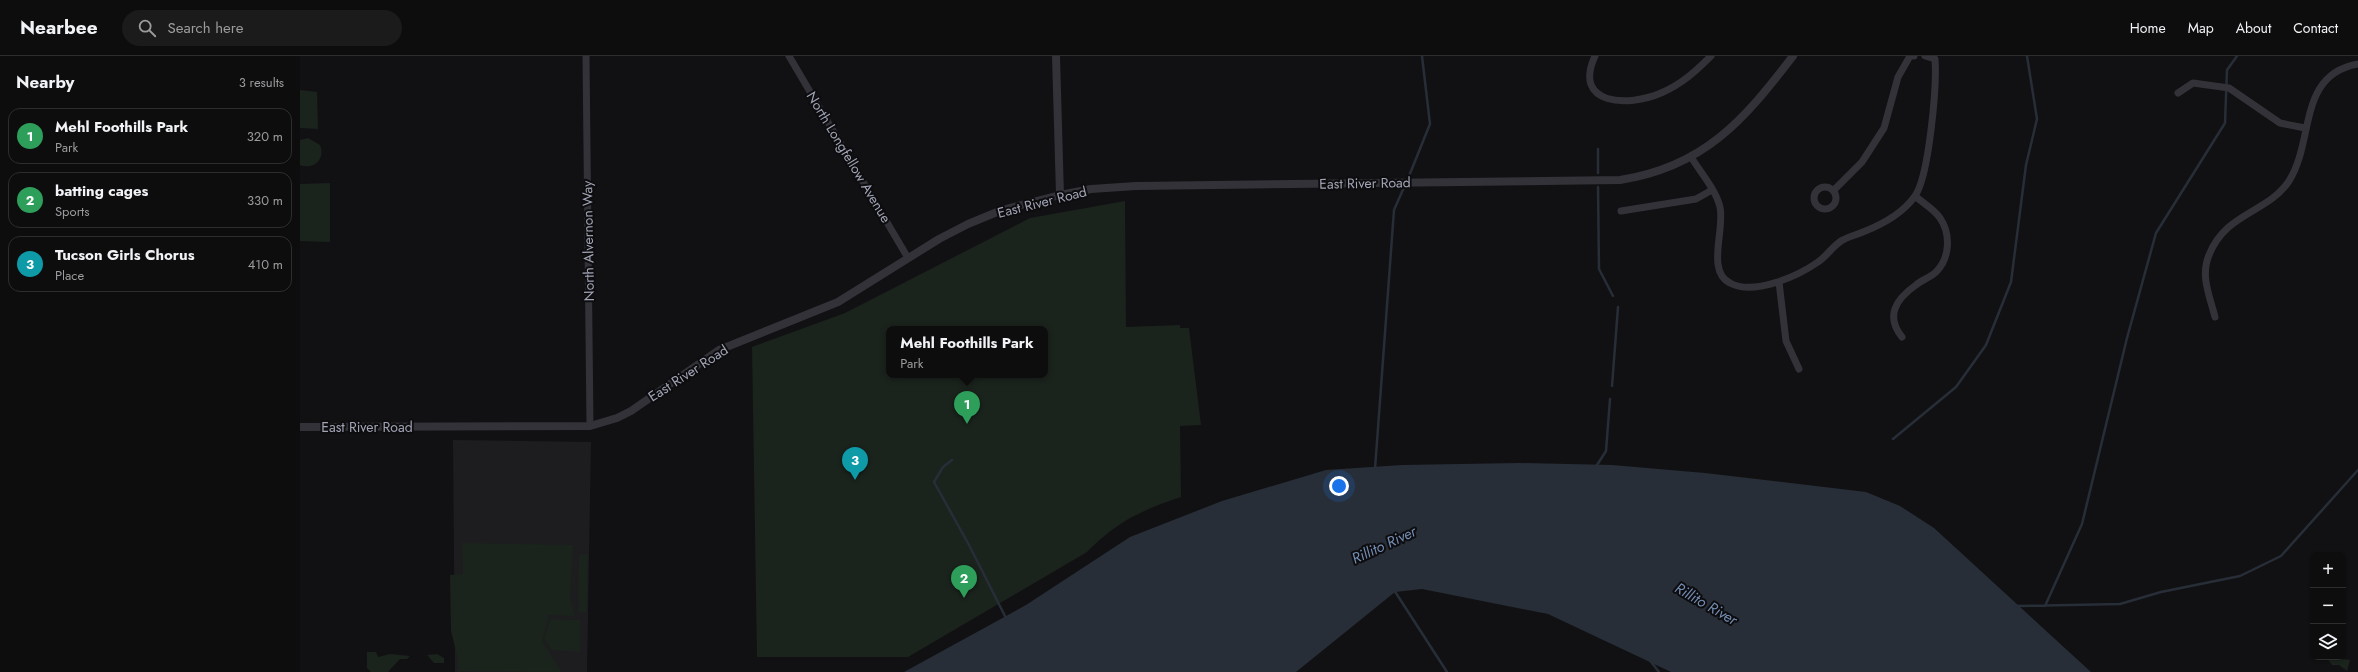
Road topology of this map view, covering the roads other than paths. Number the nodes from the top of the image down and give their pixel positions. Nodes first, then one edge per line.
1 (586, 56) edge
2 (789, 56) edge
3 (1056, 56) edge
4 (1595, 56) edge
5 (1711, 56) edge
6 (1793, 56) edge
7 (1914, 56) edge
8 (1925, 56) edge
9 (1936, 58) edge
10 (2358, 64) edge
11 (2178, 93) dead end
12 (2305, 128) junction
13 (1692, 157) junction
14 (1712, 190) junction
15 (1834, 190) dead end
16 (1060, 195) junction
17 (1915, 196) junction
18 (1622, 211) dead end
19 (908, 258) junction
20 (1779, 282) junction
21 (2216, 317) dead end
22 (1902, 337) dead end
23 (1799, 369) dead end
24 (590, 426) junction
25 (300, 427) edge

1 - 24 street, North Alvernon Way
2 - 19 street, North Longfellow Avenue
3 - 16 street
4 - 5 street
6 - 13 street, East River Road
7 - 15 street
8 - 9 street
9 - 17 street
10 - 12 street
11 - 12 street
12 - 21 street
13 - 14 street
13 - 16 street, East River Road
14 - 18 street
14 - 20 street
16 - 19 street, East River Road
17 - 20 street
17 - 22 street
19 - 24 street, East River Road
20 - 23 street
24 - 25 street, East River Road

